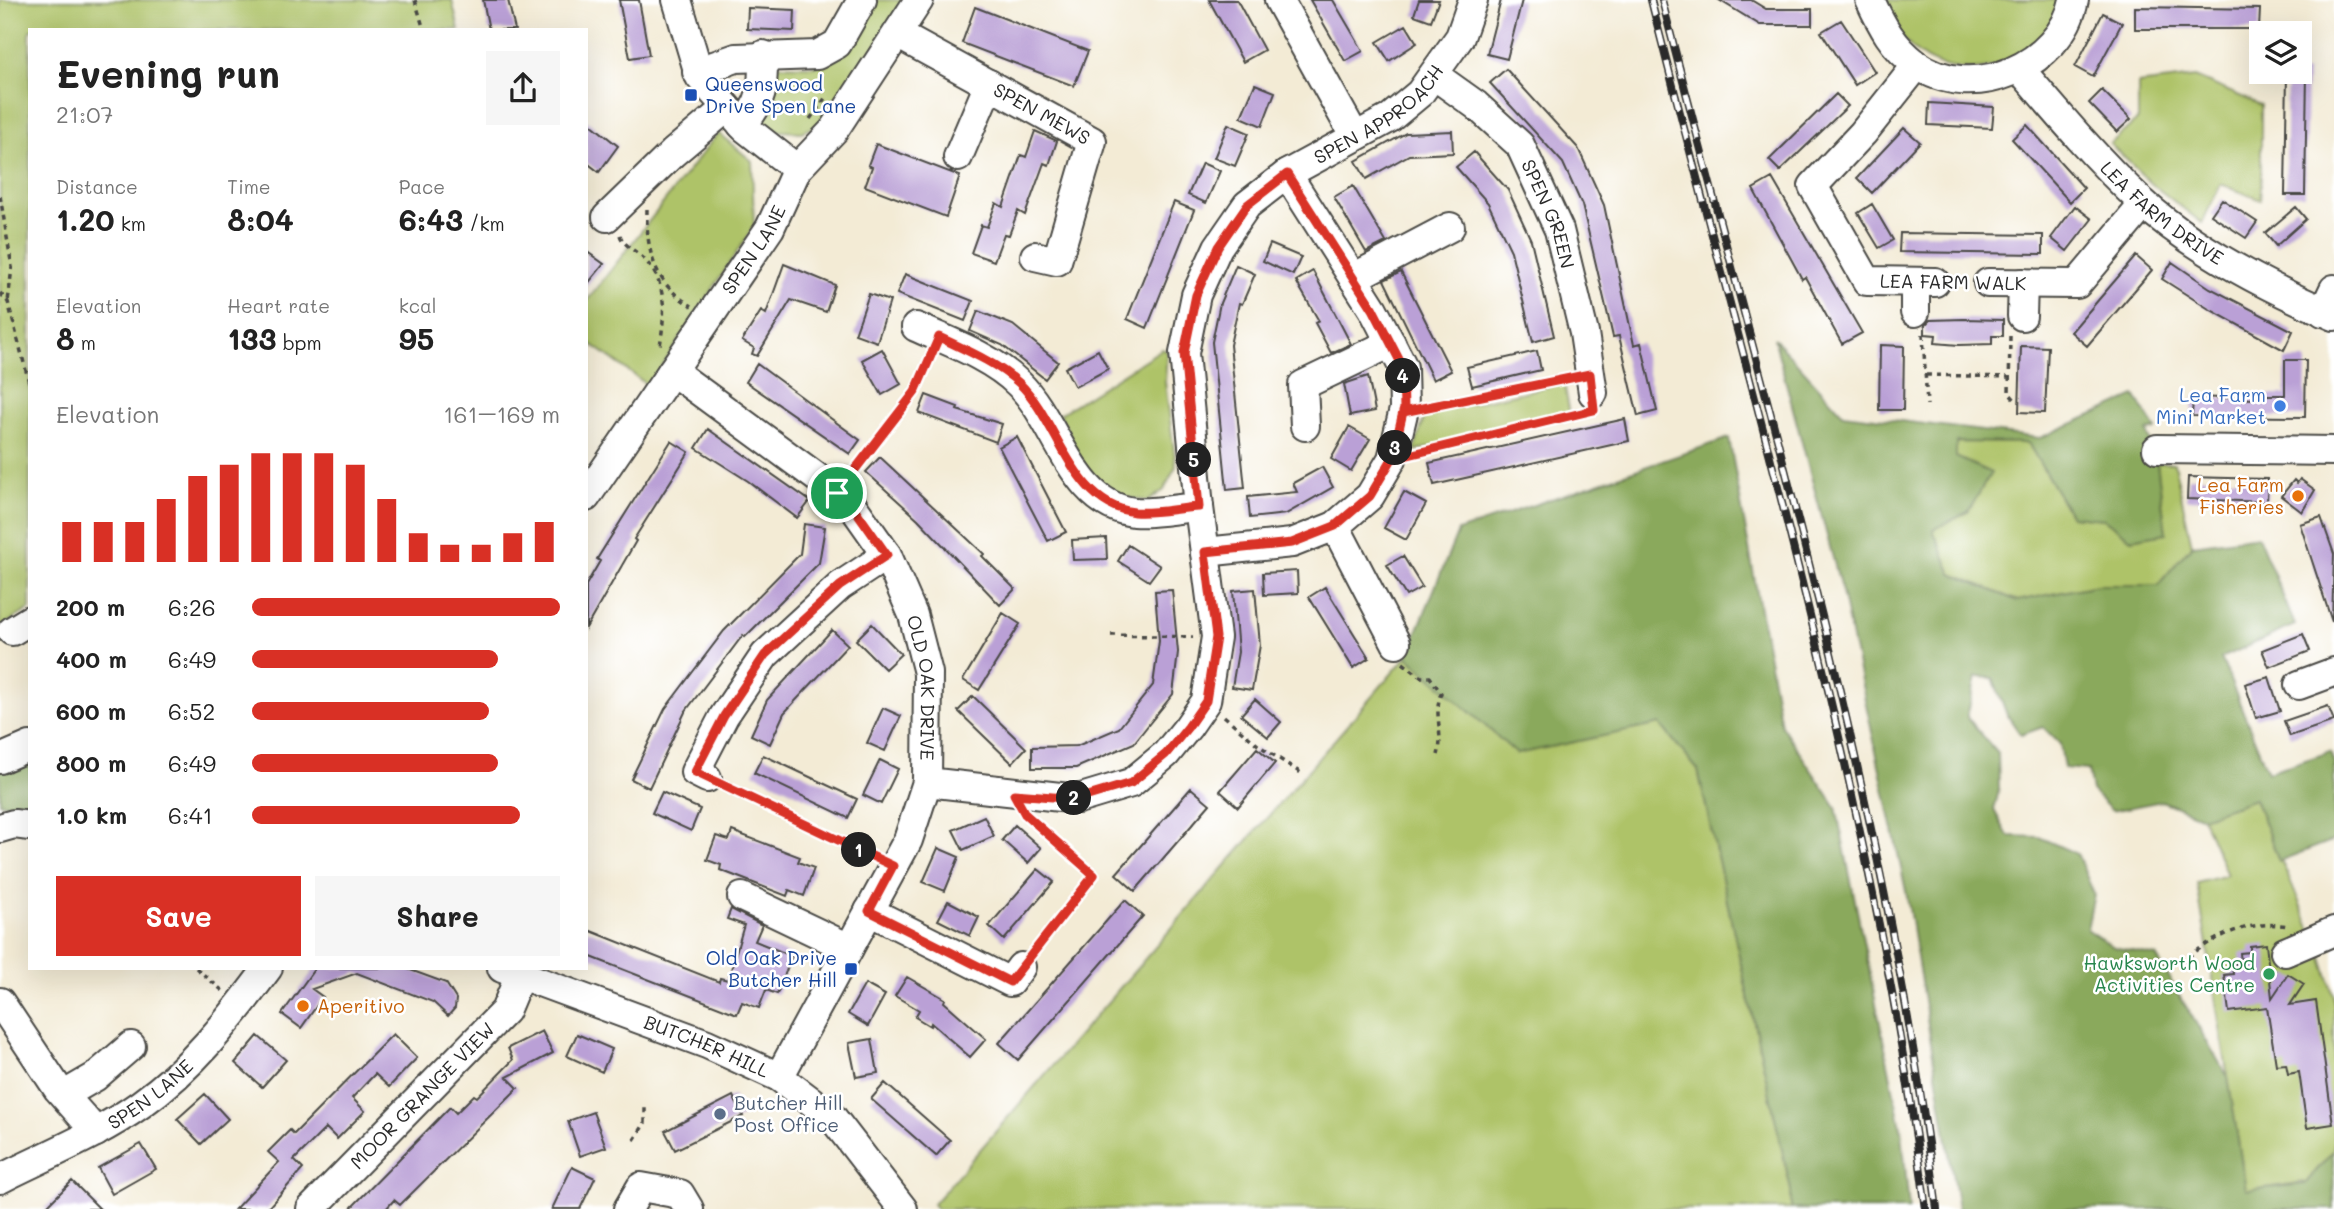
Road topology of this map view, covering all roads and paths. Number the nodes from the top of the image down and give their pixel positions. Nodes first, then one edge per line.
1 (415, 0) edge
2 (677, 0) edge
3 (862, 0) edge
4 (919, 0) edge
5 (1279, 0) edge
6 (1473, 0) edge
7 (1870, 0) edge
8 (2074, 0) edge
9 (423, 28) edge
10 (899, 35) junction
11 (763, 55) junction
12 (1917, 65) junction
13 (2020, 69) junction
14 (697, 72) junction
15 (1434, 75) junction
16 (989, 84) junction
17 (833, 87) dead end
18 (734, 117) junction
19 (809, 121) dead end
20 (1354, 135) junction
21 (958, 158) dead end
22 (797, 169) junction
23 (1287, 174) junction
24 (0, 196) edge
25 (2144, 204) junction
26 (647, 207) dead end
27 (612, 221) joint
28 (1450, 227) dead end
29 (1035, 256) dead end
30 (658, 276) junction
31 (1353, 278) junction
32 (1989, 283) dead end
33 (2022, 283) junction
34 (0, 293) edge
35 (8, 302) junction
36 (2330, 306) edge
37 (694, 307) dead end
38 (1915, 312) joint
39 (2022, 316) joint
40 (928, 332) joint
41 (1391, 344) junction
42 (666, 359) junction
43 (1926, 375) junction
44 (2009, 377) junction
45 (28, 378) edge
46 (1591, 384) junction
47 (2016, 401) dead end
48 (1927, 405) dead end
49 (1403, 412) junction
50 (1305, 426) dead end
51 (2157, 449) dead end
52 (2334, 451) edge
53 (1392, 459) junction
54 (837, 493) junction
55 (588, 494) edge
56 (1199, 507) junction
57 (1335, 526) junction
58 (1205, 552) junction
59 (887, 555) junction
60 (1111, 635) dead end
61 (1216, 637) junction
62 (1396, 643) joint
63 (2334, 672) edge
64 (2299, 685) dead end
65 (1206, 701) junction
66 (28, 748) edge
67 (1438, 755) dead end
68 (0, 759) edge
69 (1304, 775) dead end
70 (707, 778) joint
71 (927, 782) junction
72 (1014, 794) junction
73 (28, 826) edge
74 (0, 828) edge
75 (893, 866) junction
76 (742, 897) dead end
77 (869, 911) junction
78 (2324, 935) edge
79 (849, 948) junction
80 (2286, 952) dead end
81 (2180, 963) dead end
82 (198, 970) edge
83 (267, 970) edge
84 (511, 971) edge
85 (1010, 982) joint
86 (0, 1002) edge
87 (240, 1006) junction
88 (131, 1046) dead end
89 (779, 1077) junction
90 (64, 1095) junction
91 (645, 1104) dead end
92 (96, 1132) junction
93 (634, 1140) dead end
94 (0, 1179) edge
95 (635, 1198) edge
96 (312, 1209) edge
97 (690, 1209) edge
98 (903, 1209) edge

1 - 9 path
2 - 14 street
3 - 11 street
4 - 10 street, SPEN LANE
5 - 20 street
6 - 15 street, SPEN APPROACH
7 - 12 street
8 - 13 street
10 - 16 street, SPEN MEWS
10 - 22 street, SPEN LANE
11 - 14 street
11 - 18 street
12 - 13 street
12 - 38 street, LEA FARM WALK
13 - 25 street, LEA FARM DRIVE
14 - 18 street
15 - 20 street, SPEN APPROACH
15 - 46 street, SPEN GREEN
16 - 21 street
16 - 29 street, SPEN MEWS
17 - 19 path
18 - 22 street
18 - 27 street
20 - 23 street, SPEN APPROACH
22 - 42 street, SPEN LANE
23 - 31 street
23 - 56 street, SPEN APPROACH
24 - 35 path
25 - 33 street, LEA FARM WALK
25 - 36 street, LEA FARM DRIVE
26 - 30 path
27 - 30 path
28 - 31 street
30 - 37 path
30 - 42 path
31 - 41 street
32 - 33 street, LEA FARM WALK
33 - 39 street
34 - 35 path
35 - 45 path
38 - 43 path
39 - 44 path
40 - 54 path
40 - 56 street
41 - 49 street
41 - 50 street
42 - 54 street, OLD OAK DRIVE
42 - 55 street, SPEN LANE
43 - 44 path
43 - 48 path
44 - 47 path
46 - 49 path
46 - 53 path
49 - 53 street
51 - 52 street
53 - 57 street
54 - 59 street, OLD OAK DRIVE
56 - 58 street, SPEN APPROACH
57 - 58 street
57 - 62 street
58 - 61 street, SPEN APPROACH
59 - 70 street
59 - 71 street, OLD OAK DRIVE
60 - 61 path
61 - 65 street, SPEN APPROACH
62 - 67 path
63 - 64 street
65 - 69 path
65 - 72 street, SPEN APPROACH
66 - 68 street
70 - 75 path
71 - 72 street, SPEN APPROACH
71 - 75 street, OLD OAK DRIVE
72 - 85 path
73 - 74 street
75 - 77 street, OLD OAK DRIVE
76 - 79 street
77 - 79 street, OLD OAK DRIVE
77 - 85 street
78 - 80 street
78 - 81 path
79 - 89 street, OLD OAK DRIVE
82 - 87 path
83 - 87 street, SPEN LANE
84 - 89 street, BUTCHER HILL
84 - 96 street, MOOR GRANGE VIEW
86 - 90 street
87 - 92 street, SPEN LANE
88 - 90 street
89 - 98 street, BUTCHER HILL
90 - 92 street
91 - 93 path
92 - 94 street, SPEN LANE
95 - 97 street

